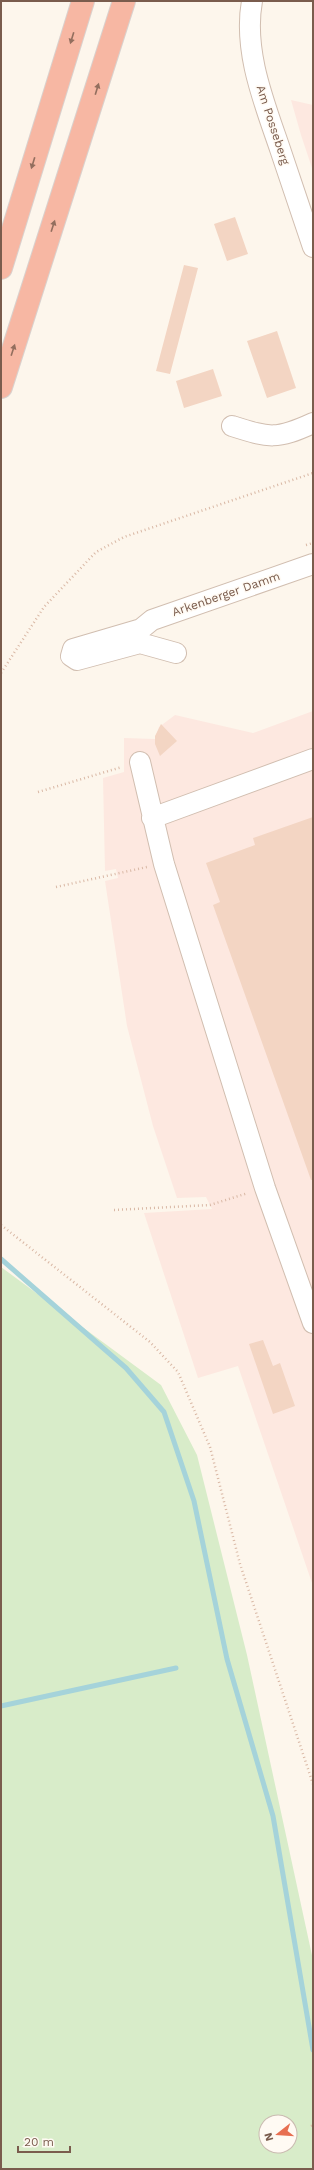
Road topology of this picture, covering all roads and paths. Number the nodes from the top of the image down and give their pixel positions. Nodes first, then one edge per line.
1 (83, 1) edge
2 (124, 1) edge
3 (252, 1) edge
4 (313, 247) edge
5 (1, 268) edge
6 (1, 387) edge
7 (313, 422) edge
8 (232, 426) dead end
9 (313, 473) edge
10 (313, 564) edge
11 (176, 654) dead end
12 (1, 673) edge
13 (313, 759) edge
14 (140, 762) joint
15 (38, 792) dead end
16 (152, 818) junction
17 (164, 864) junction
18 (56, 887) dead end
19 (265, 1188) junction
20 (114, 1210) dead end
21 (1, 1225) edge
22 (313, 1323) edge
23 (313, 1784) edge

1 -> 5 highway
6 -> 2 highway
3 - 4 street, Am Posseberg
7 - 8 street
9 - 12 path
10 - 11 street, Arkenberger Damm
13 - 16 street
14 - 15 path
14 - 16 street
16 - 17 street
17 - 18 path
17 - 19 street
19 - 20 path
19 - 22 street
21 - 23 path

